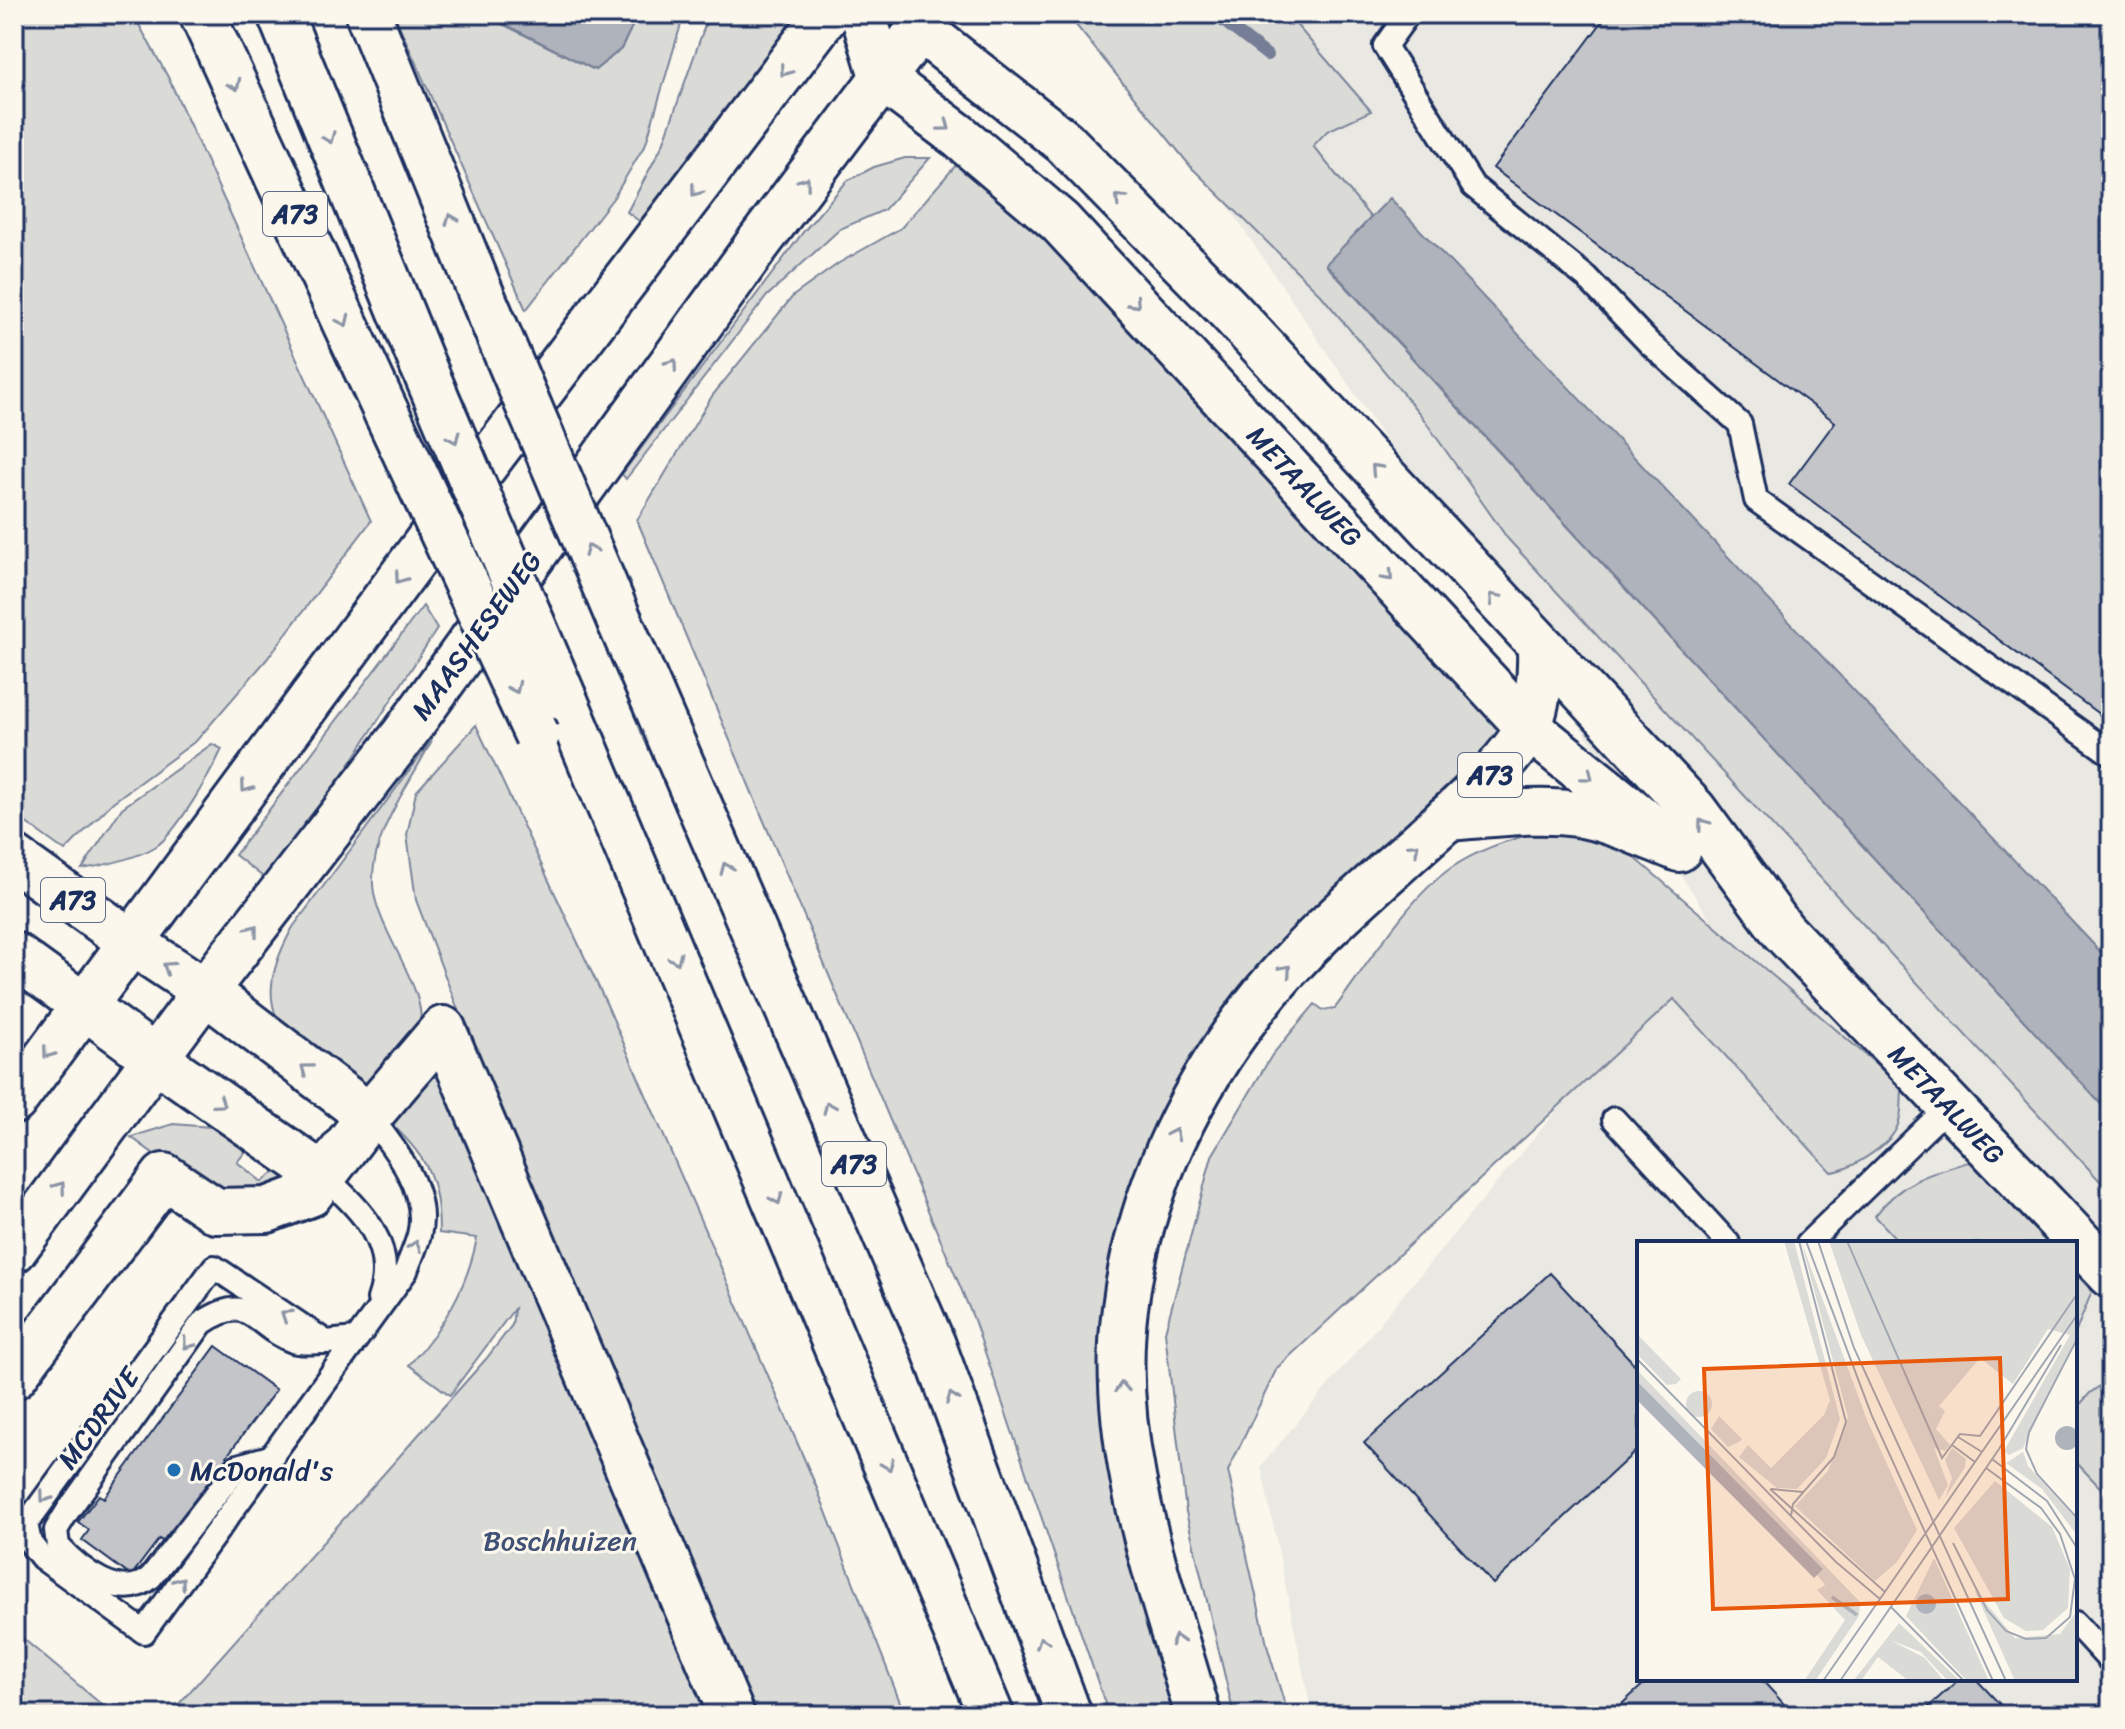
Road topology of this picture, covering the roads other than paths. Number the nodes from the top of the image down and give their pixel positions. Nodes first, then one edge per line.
1 (202, 14) edge
2 (280, 14) edge
3 (368, 14) edge
4 (827, 14) edge
5 (863, 14) edge
6 (1408, 14) edge
7 (917, 19) edge
8 (883, 79) junction
9 (1540, 649) junction
10 (1528, 727) junction
11 (2111, 754) edge
12 (614, 810) junction
13 (1447, 818) junction
14 (1679, 849) junction
15 (14, 858) edge
16 (1783, 931) junction
17 (131, 942) junction
18 (14, 955) edge
19 (205, 991) junction
20 (83, 1005) junction
21 (156, 1059) junction
22 (14, 1101) edge
23 (1949, 1106) junction
24 (369, 1116) junction
25 (1614, 1119) dead end
26 (323, 1176) junction
27 (1726, 1241) edge
28 (1810, 1241) edge
29 (14, 1250) edge
30 (2111, 1275) edge
31 (375, 1312) junction
32 (356, 1339) junction
33 (326, 1342) junction
34 (14, 1376) edge
35 (273, 1456) junction
36 (2077, 1625) edge
37 (2111, 1662) edge
38 (732, 1715) edge
39 (991, 1715) edge
40 (1069, 1715) edge
41 (1198, 1715) edge

1 -> 12 main road, A73, bridge
2 -> 12 main road, A73, bridge
40 -> 3 main road, A73, bridge
4 -> 17 main road
5 - 8 main road
6 - 11 lane
7 - 8 main road, MAASHESEWEG
9 -> 7 main road, METAALWEG
8 -> 10 main road, METAALWEG
19 -> 8 main road, MAASHESEWEG
9 - 10 main road, A73
16 -> 9 main road, METAALWEG
10 - 13 main road, A73
10 -> 14 main road, METAALWEG
12 -> 39 main road, A73
13 - 14 main road, A73
41 -> 13 main road, A73
14 - 16 main road, METAALWEG
15 - 17 main road, A73
16 - 23 main road, METAALWEG
19 -> 17 main road
17 - 20 main road
18 - 20 main road
19 - 21 main road, MAASHESEWEG
24 -> 19 main road
20 - 21 main road
20 -> 22 main road
21 -> 26 main road
29 -> 21 main road, MAASHESEWEG
23 - 28 lane
23 - 30 main road, METAALWEG
24 - 26 main road
31 -> 24 lane
24 - 38 main road
25 - 27 lane
26 - 31 lane
26 - 34 main road
31 - 32 lane
32 - 33 lane
32 - 35 lane
33 -> 35 lane, MCDRIVE
33 -> 35 lane
36 - 37 lane

